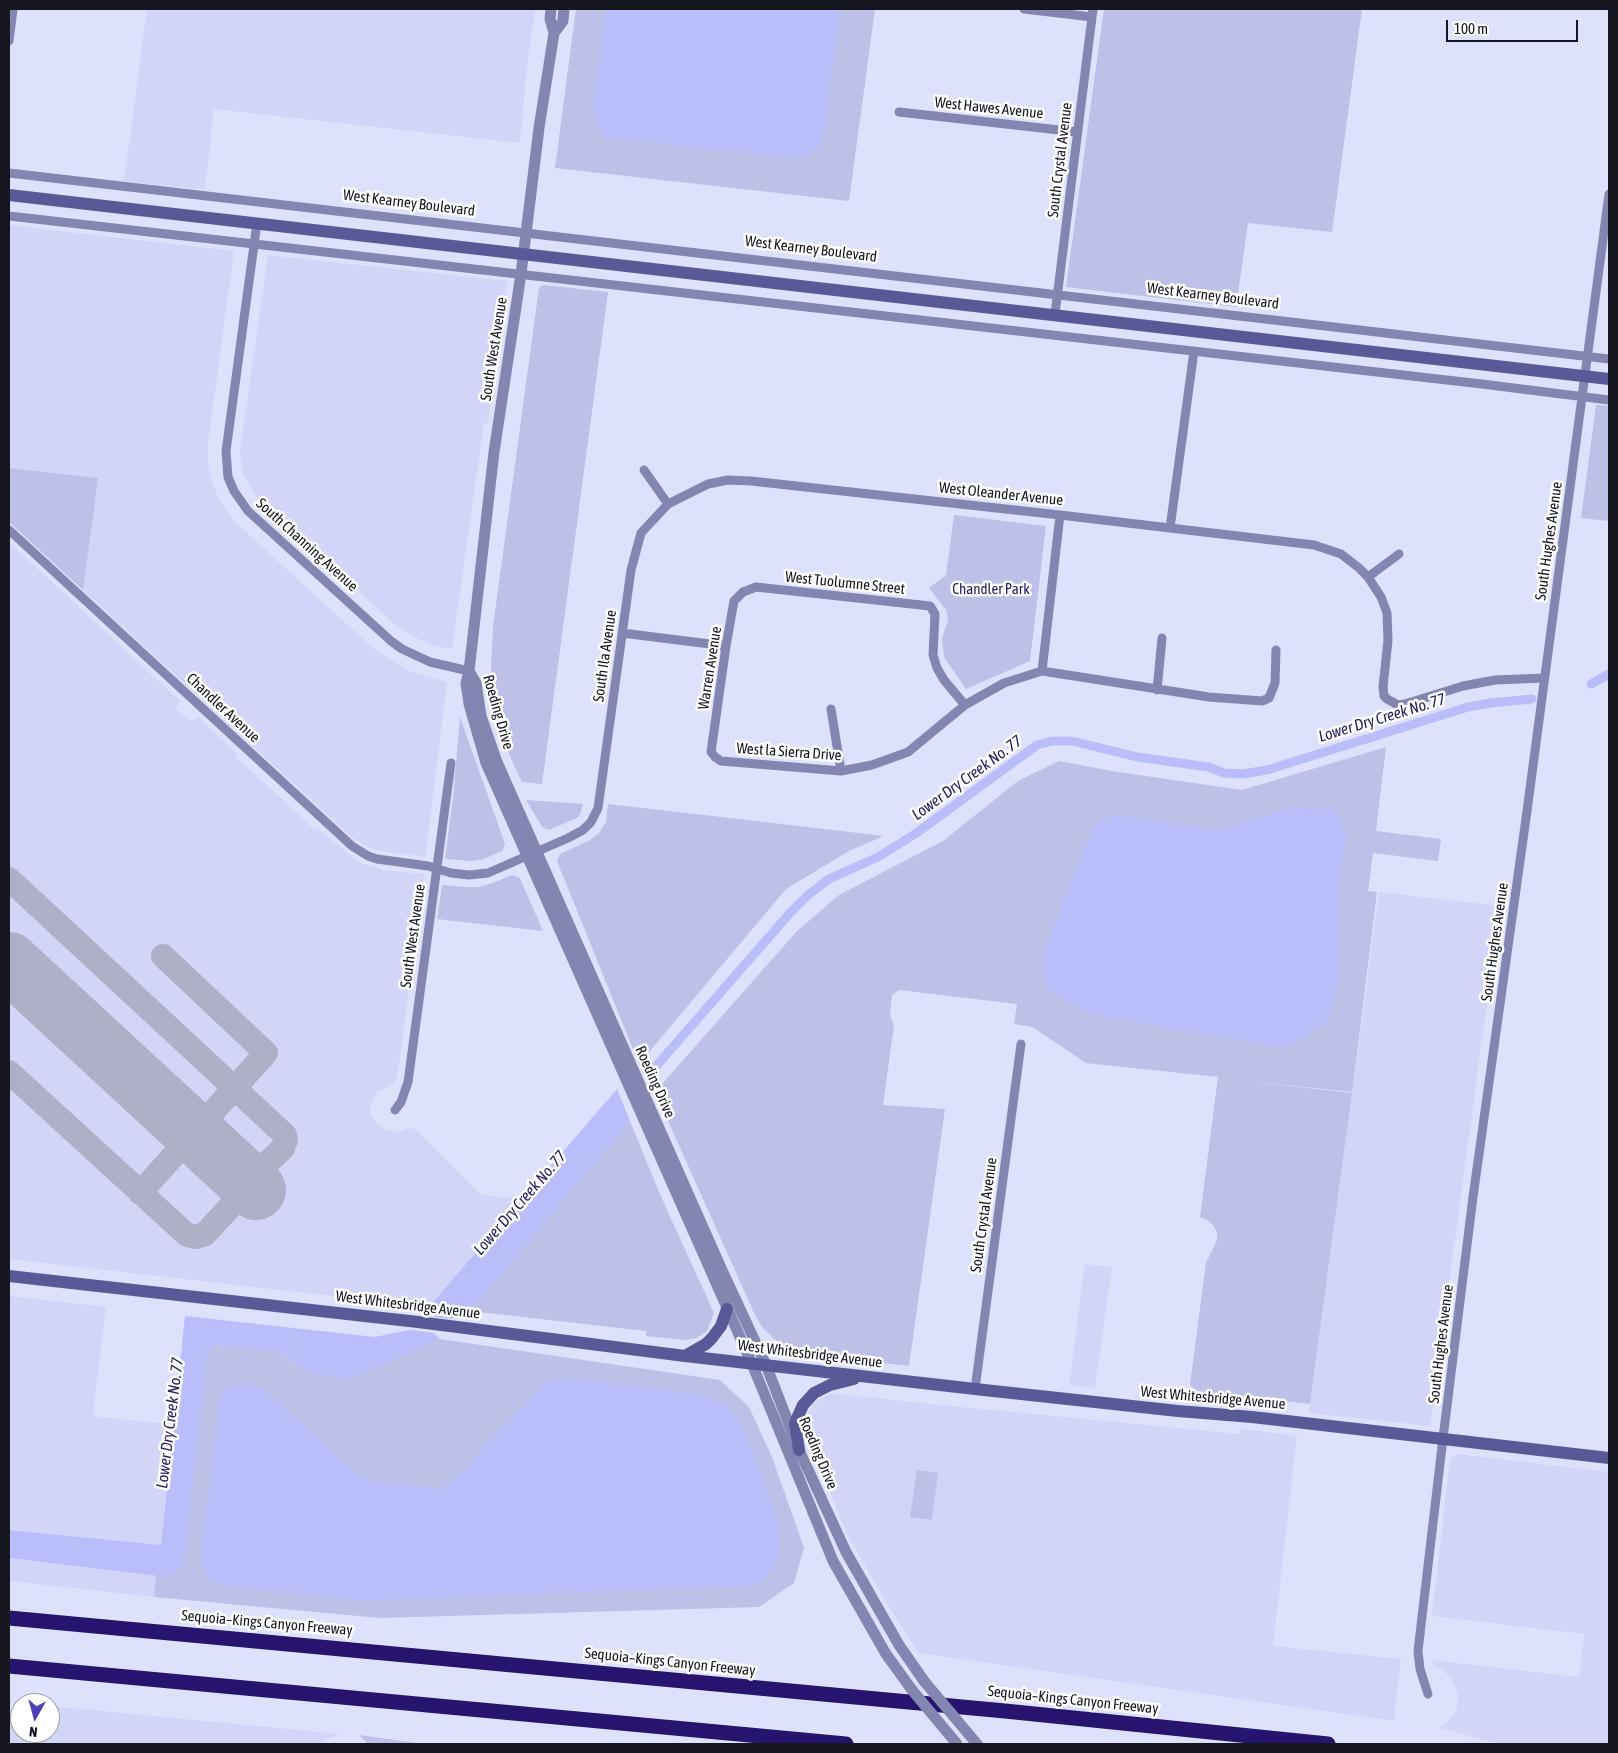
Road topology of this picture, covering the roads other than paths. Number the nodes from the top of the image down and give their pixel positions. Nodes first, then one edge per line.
1 (13, 9) edge
2 (551, 9) edge
3 (564, 9) edge
4 (1024, 9) edge
5 (1092, 13) edge
6 (554, 33) junction
7 (9, 40) edge
8 (899, 112) dead end
9 (1077, 132) junction
10 (9, 173) edge
11 (1609, 194) edge
12 (9, 195) edge
13 (9, 216) edge
14 (258, 223) junction
15 (525, 233) junction
16 (255, 244) junction
17 (523, 254) junction
18 (521, 274) junction
19 (1057, 294) junction
20 (1055, 314) junction
21 (1194, 351) junction
22 (1588, 356) junction
23 (1609, 359) edge
24 (1585, 376) junction
25 (1609, 378) edge
26 (1583, 397) junction
27 (1609, 400) edge
28 (644, 470) dead end
29 (668, 504) junction
30 (1060, 515) junction
31 (1170, 528) junction
32 (9, 530) edge
33 (1399, 554) dead end
34 (1368, 577) junction
35 (756, 587) joint
36 (622, 633) junction
37 (1162, 638) dead end
38 (726, 646) junction
39 (1276, 650) dead end
40 (470, 671) junction
41 (1042, 671) junction
42 (1544, 678) junction
43 (1157, 690) junction
44 (965, 705) junction
45 (831, 709) dead end
46 (721, 761) joint
47 (451, 763) dead end
48 (841, 771) junction
49 (592, 822) joint
50 (531, 853) junction
51 (437, 869) junction
52 (1021, 1044) dead end
53 (395, 1110) dead end
54 (9, 1276) edge
55 (727, 1309) junction
56 (685, 1356) junction
57 (752, 1364) junction
58 (766, 1365) junction
59 (867, 1377) junction
60 (975, 1389) junction
61 (1443, 1438) junction
62 (799, 1450) junction
63 (1609, 1458) edge
64 (9, 1618) edge
65 (9, 1666) edge
66 (9, 1675) edge
67 (317, 1694) junction
68 (1428, 1694) dead end
69 (846, 1744) edge
70 (957, 1744) edge
71 (977, 1744) edge
72 (1328, 1744) edge

1 - 7 street
2 - 6 street, South West Avenue
3 - 6 street, South West Avenue
4 - 5 street
5 - 9 street, South Crystal Avenue
6 - 15 street, South West Avenue
8 - 9 street, West Hawes Avenue
9 - 19 street, South Crystal Avenue
10 - 15 street, West Kearney Boulevard
11 - 22 street, South Hughes Avenue
12 - 14 main road
13 - 16 street
14 - 16 street, South Channing Avenue
14 - 17 main road
15 - 17 street, South West Avenue
15 - 19 street, West Kearney Boulevard
16 - 18 street
16 - 40 street, South Channing Avenue
17 - 18 street, South West Avenue
17 - 20 main road
18 - 21 street
18 - 40 street, South West Avenue
19 - 20 street, South Crystal Avenue
19 - 22 street, West Kearney Boulevard
20 - 24 main road
21 - 26 street
21 - 31 street
22 - 23 street, West Kearney Boulevard
22 - 24 street, South Hughes Avenue
24 - 25 main road
24 - 26 street, South Hughes Avenue
26 - 27 street
26 - 42 street, South Hughes Avenue
28 - 29 street
29 - 30 street, West Oleander Avenue
29 - 36 street, South Ila Avenue
30 - 31 street, West Oleander Avenue
30 - 41 street
31 - 34 street, West Oleander Avenue
32 - 51 street, Chandler Avenue
33 - 34 street
34 - 42 street, West Oleander Avenue
35 - 38 street, Warren Avenue
35 - 44 street, West Tuolumne Street
36 - 38 street
36 - 49 street, South Ila Avenue
37 - 43 street
38 - 46 street, Warren Avenue
39 - 43 street, West la Sierra Drive
40 - 50 street, Roeding Drive
41 - 43 street, West la Sierra Drive
41 - 44 street, West la Sierra Drive
42 - 61 street, South Hughes Avenue
44 - 48 street, West la Sierra Drive
45 - 48 street
46 - 48 street, West la Sierra Drive
47 - 51 street, South West Avenue
49 - 50 street, Chandler Avenue
50 - 51 street, Chandler Avenue
50 - 55 street, Roeding Drive
50 - 58 street, Roeding Drive
51 - 53 street, South West Avenue
52 - 60 street, South Crystal Avenue
54 - 56 main road, West Whitesbridge Avenue
55 - 56 main road
55 - 57 street, Roeding Drive
56 - 57 main road, West Whitesbridge Avenue
57 - 58 main road, West Whitesbridge Avenue
57 - 70 street, Roeding Drive, bridge
58 - 59 main road, West Whitesbridge Avenue
58 - 62 street, Roeding Drive
59 - 60 main road, West Whitesbridge Avenue
59 - 62 main road
60 - 61 main road, West Whitesbridge Avenue
61 - 63 main road, West Whitesbridge Avenue
61 - 68 street, South Hughes Avenue
62 - 71 street, Roeding Drive, bridge
64 - 72 highway, Sequoia–Kings Canyon Freeway
65 - 67 highway
66 - 67 highway
67 - 69 highway

